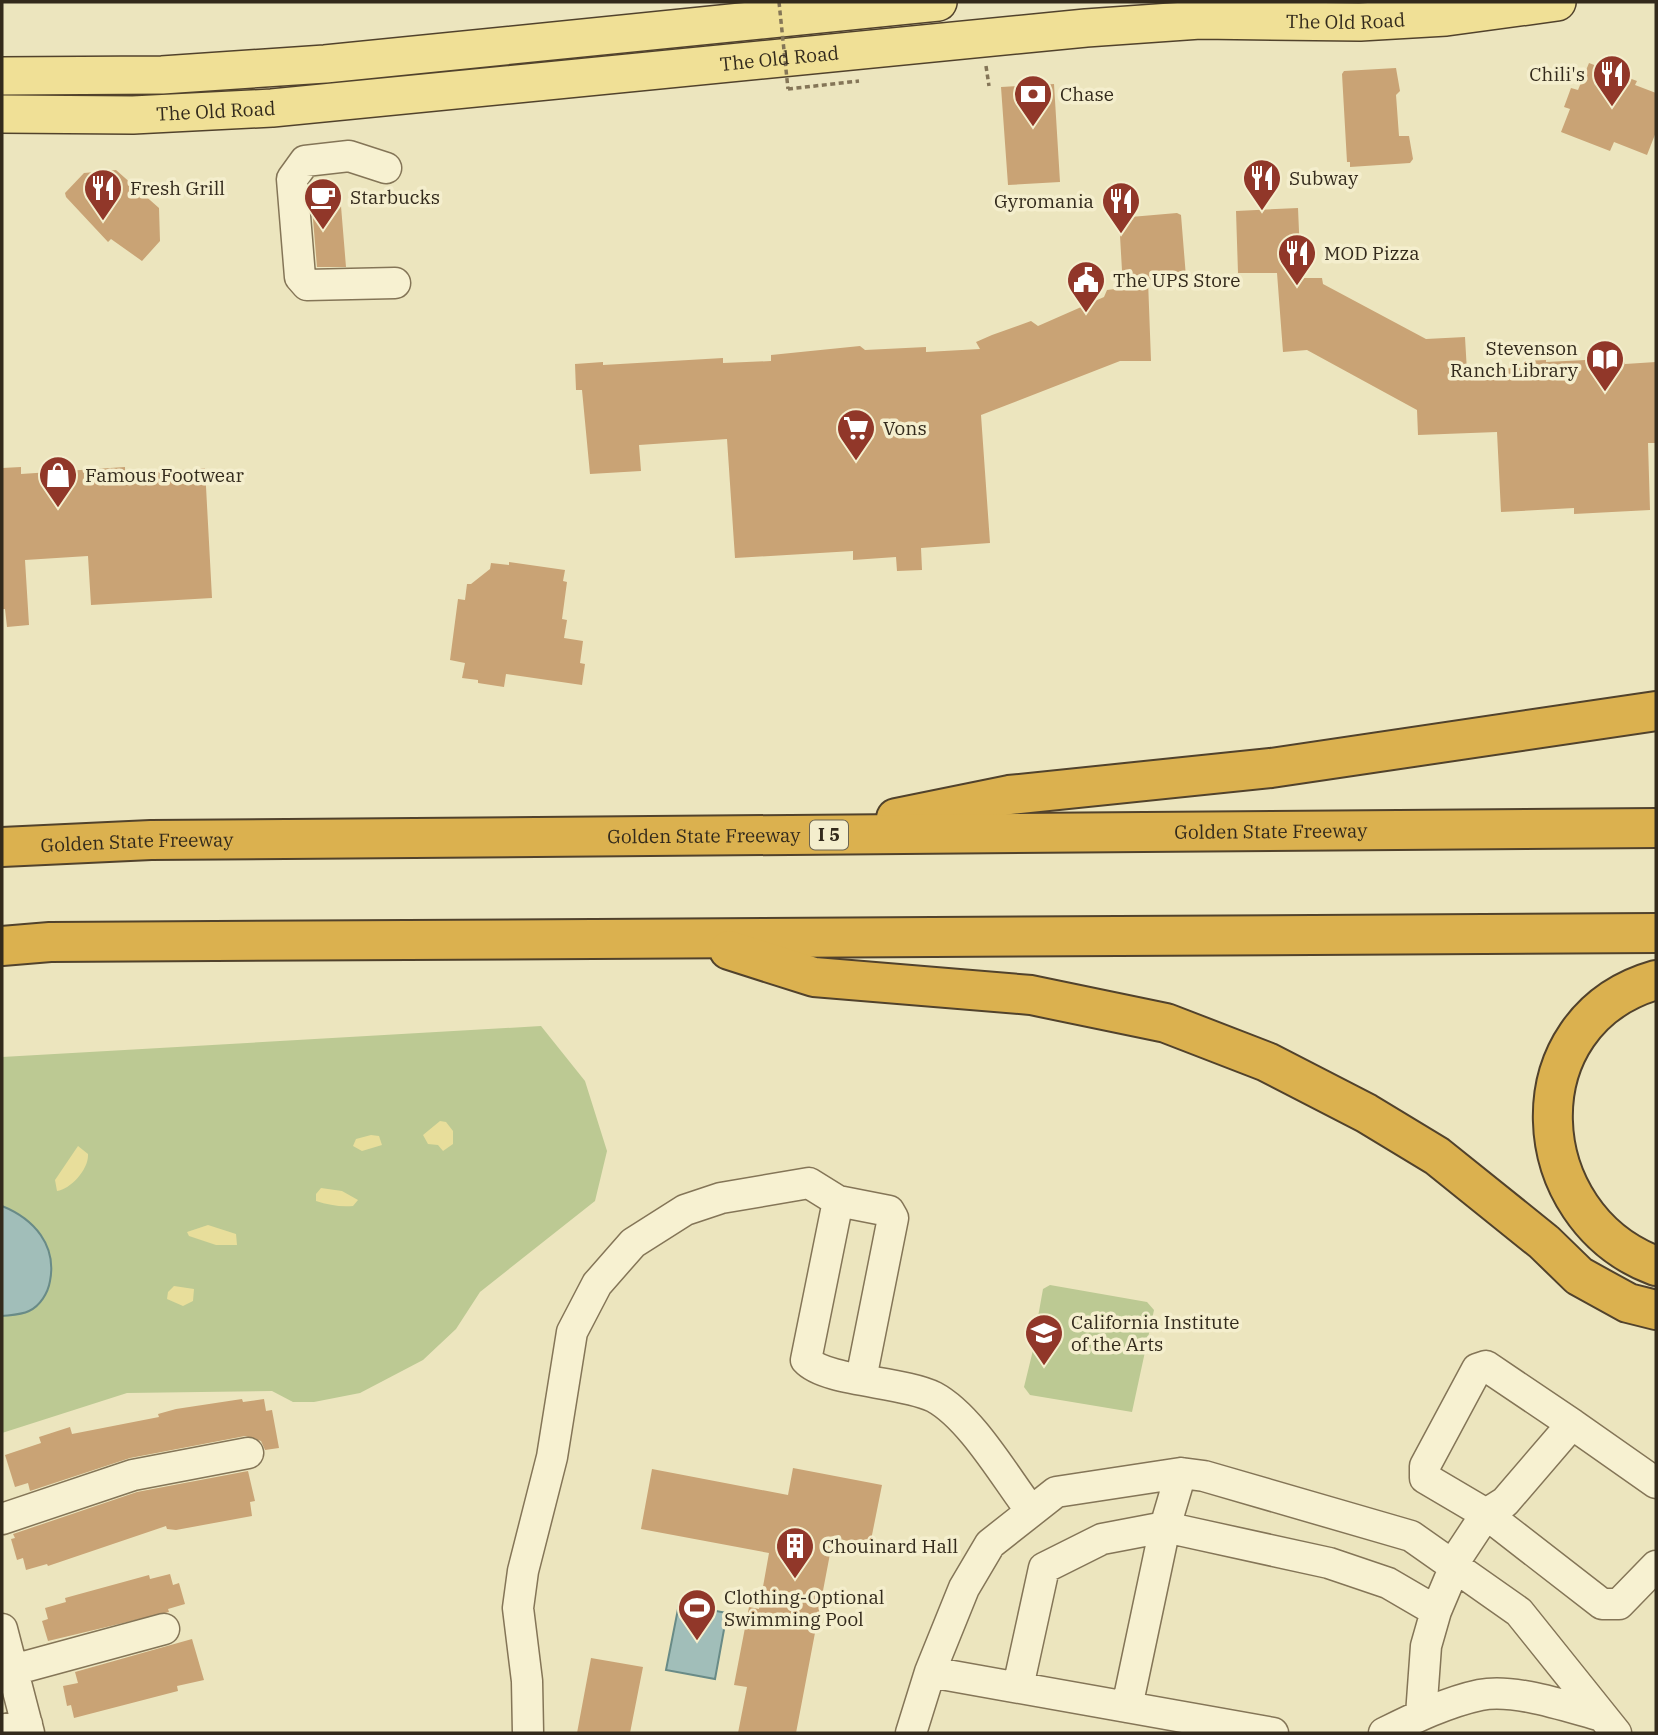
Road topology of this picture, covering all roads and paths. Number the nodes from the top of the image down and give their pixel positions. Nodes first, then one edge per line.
1 (779, 2) edge
2 (938, 2) edge
3 (1558, 2) edge
4 (986, 66) dead end
5 (2, 76) edge
6 (989, 86) dead end
7 (788, 89) dead end
8 (2, 114) edge
9 (386, 168) dead end
10 (395, 283) dead end
11 (1656, 711) edge
12 (1656, 828) edge
13 (807, 836) junction
14 (2, 847) edge
15 (1656, 933) edge
16 (697, 939) junction
17 (2, 946) edge
18 (1656, 980) edge
19 (838, 1201) junction
20 (1656, 1266) edge
21 (1656, 1310) edge
22 (860, 1379) junction
23 (1572, 1424) junction
24 (248, 1453) dead end
25 (1181, 1473) junction
26 (1656, 1483) edge
27 (1031, 1511) junction
28 (1486, 1514) junction
29 (2, 1519) edge
30 (1165, 1527) junction
31 (1454, 1565) junction
32 (1656, 1566) edge
33 (1436, 1611) junction
34 (2, 1629) edge
35 (164, 1629) dead end
36 (13, 1670) junction
37 (930, 1672) junction
38 (1018, 1687) junction
39 (1127, 1707) junction
40 (1421, 1715) junction
41 (1609, 1724) edge
42 (1200, 1727) edge
43 (19, 1729) edge
44 (528, 1733) edge
45 (911, 1733) edge
46 (1273, 1733) edge
47 (1384, 1733) edge

1 - 7 path, bridge
2 - 5 main road, The Old Road
3 - 8 main road, The Old Road
4 - 6 path
9 - 10 street
11 - 13 highway
12 - 13 highway, Golden State Freeway / I 5
13 - 14 highway, Golden State Freeway / I 5
15 - 16 highway
16 - 17 highway
16 - 21 highway
18 - 20 highway
19 - 22 street
19 - 22 street
19 - 44 street
22 - 27 street
23 - 26 street
23 - 28 street
23 - 28 street
24 - 29 street
25 - 27 street
25 - 30 street
25 - 31 street
27 - 37 street
28 - 31 street
28 - 32 street
30 - 33 street
30 - 38 street
30 - 39 street
31 - 33 street
31 - 41 street
33 - 40 street
34 - 36 street
35 - 36 street
36 - 43 street
37 - 38 street
37 - 45 street
38 - 39 street
39 - 42 street
40 - 41 street
40 - 47 street
42 - 46 street

